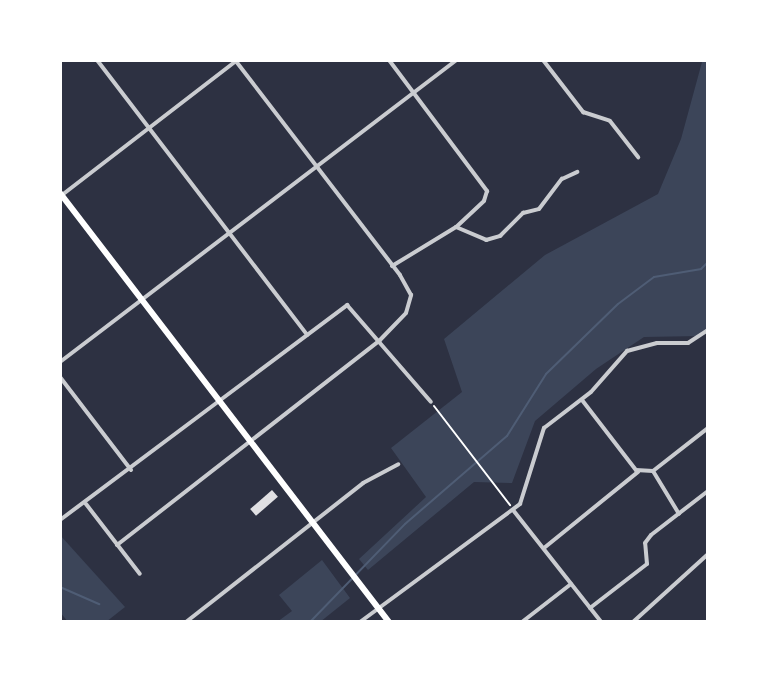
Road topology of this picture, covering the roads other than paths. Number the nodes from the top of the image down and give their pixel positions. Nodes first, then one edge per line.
1 (97, 60) edge
2 (236, 60) edge
3 (389, 60) edge
4 (456, 60) edge
5 (543, 60) edge
6 (414, 92) junction
7 (149, 129) junction
8 (638, 157) dead end
9 (316, 167) junction
10 (577, 172) dead end
11 (61, 195) edge
12 (456, 227) junction
13 (229, 233) junction
14 (392, 266) junction
15 (141, 298) junction
16 (708, 330) edge
17 (307, 335) junction
18 (380, 340) junction
19 (60, 362) edge
20 (60, 377) edge
21 (219, 399) junction
22 (582, 400) junction
23 (431, 402) road end
24 (708, 428) edge
25 (250, 441) junction
26 (398, 464) dead end
27 (131, 470) junction
28 (653, 471) junction
29 (638, 472) junction
30 (708, 491) edge
31 (86, 504) junction
32 (513, 510) junction
33 (679, 514) junction
34 (60, 520) edge
35 (313, 523) junction
36 (117, 545) junction
37 (543, 548) junction
38 (708, 554) edge
39 (140, 574) dead end
40 (571, 584) junction
41 (377, 606) junction
42 (590, 608) junction
43 (186, 622) edge
44 (360, 622) edge
45 (389, 622) edge
46 (522, 622) edge
47 (601, 622) edge
48 (633, 622) edge

1 - 7 street
2 - 7 street
2 - 9 street
3 - 6 street
4 - 6 street
5 - 8 street
6 - 9 street
6 - 12 street
7 - 11 street
7 - 13 street
9 - 13 street
9 - 14 street
10 - 12 street
11 - 15 main road
12 - 14 street
13 - 15 street
13 - 17 street
14 - 18 street
15 - 19 street
15 - 21 main road
16 - 22 street
17 - 18 street
17 - 21 street
18 - 23 street
18 - 25 street
20 - 27 street
21 - 25 main road
21 - 27 street
22 - 29 street
22 - 32 street
24 - 28 street
25 - 35 main road
25 - 36 street
26 - 35 street
27 - 31 street
28 - 29 street
28 - 33 street
29 - 37 street
30 - 33 street
31 - 34 street
31 - 36 street
32 - 37 street
32 - 41 street
33 - 42 street
35 - 41 main road
35 - 43 street
36 - 39 street
37 - 40 street
38 - 48 street
40 - 42 street
40 - 46 street
41 - 44 street
41 - 45 main road
42 - 47 street

